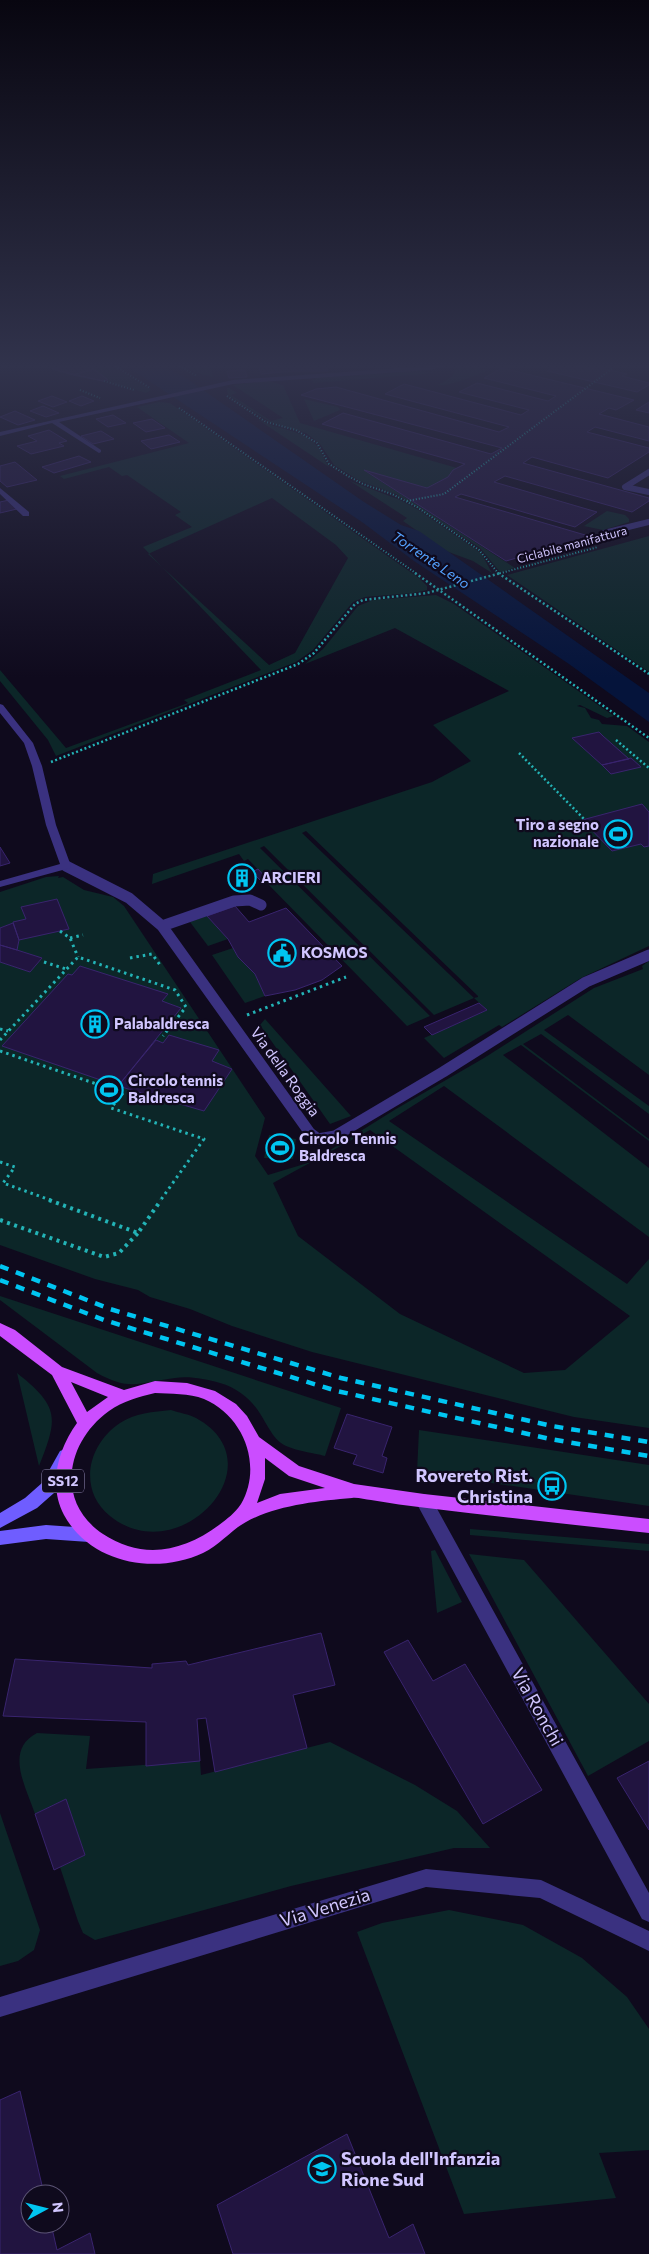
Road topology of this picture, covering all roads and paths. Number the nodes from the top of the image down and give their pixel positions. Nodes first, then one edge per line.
1 (265, 468) edge
2 (336, 468) edge
3 (479, 468) edge
4 (649, 472) edge
5 (0, 490) edge
6 (649, 492) edge
7 (406, 501) junction
8 (26, 514) dead end
9 (649, 522) edge
10 (604, 533) dead end
11 (602, 546) dead end
12 (499, 574) junction
13 (439, 590) junction
14 (649, 674) edge
15 (0, 706) edge
16 (649, 738) edge
17 (616, 740) dead end
18 (519, 753) dead end
19 (37, 766) junction
20 (649, 768) edge
21 (585, 820) dead end
22 (66, 866) junction
23 (0, 884) edge
24 (261, 905) dead end
25 (162, 926) junction
26 (60, 930) dead end
27 (83, 935) dead end
28 (70, 938) junction
29 (649, 955) edge
30 (78, 957) junction
31 (130, 958) dead end
32 (44, 962) dead end
33 (160, 965) dead end
34 (66, 969) junction
35 (346, 976) dead end
36 (244, 1016) dead end
37 (0, 1029) edge
38 (8, 1031) junction
39 (163, 1036) dead end
40 (0, 1040) edge
41 (0, 1051) edge
42 (0, 1162) edge
43 (0, 1220) edge
44 (138, 1233) junction
45 (0, 1329) edge
46 (57, 1371) junction
47 (123, 1396) junction
48 (85, 1423) junction
49 (255, 1442) junction
50 (66, 1454) junction
51 (354, 1491) junction
52 (424, 1501) junction
53 (240, 1517) junction
54 (0, 1521) edge
55 (649, 1526) edge
56 (89, 1535) junction
57 (0, 1538) edge
58 (649, 1912) edge
59 (649, 1941) edge
60 (0, 2007) edge

1 - 13 path
2 - 7 path
3 - 7 path
4 - 6 lane
5 - 8 street
7 - 12 path
9 - 10 lane
11 - 12 path, Ciclabile manifattura
12 - 13 path, Ciclabile manifattura
12 - 14 path
13 - 16 path
13 - 19 path, Ciclabile manifattura
15 - 19 street
17 - 20 path
18 - 21 path
19 - 22 street
22 - 23 street
22 - 25 lane, Via della Roggia
24 - 25 lane
25 - 29 lane, Via della Roggia
26 - 28 path
27 - 28 path
28 - 30 path
30 - 34 path
30 - 39 path
31 - 33 path
32 - 34 path
34 - 38 path
35 - 36 path
37 - 38 path
38 - 40 path
41 - 44 path
42 - 44 path
43 - 44 path
45 - 46 main road
46 - 47 main road
46 - 48 main road
47 - 48 main road, SS12
47 - 49 main road, SS12
48 - 50 main road, SS12
49 - 51 main road, SS12
49 - 53 main road, SS12
50 - 54 main road, SS12
50 - 56 main road, SS12
51 - 52 main road, SS12
51 - 53 main road, SS12
52 - 55 main road, SS12
52 - 58 street, Via Ronchi
53 - 56 main road, SS12
56 - 57 main road, SS12
59 - 60 street, Via Venezia

